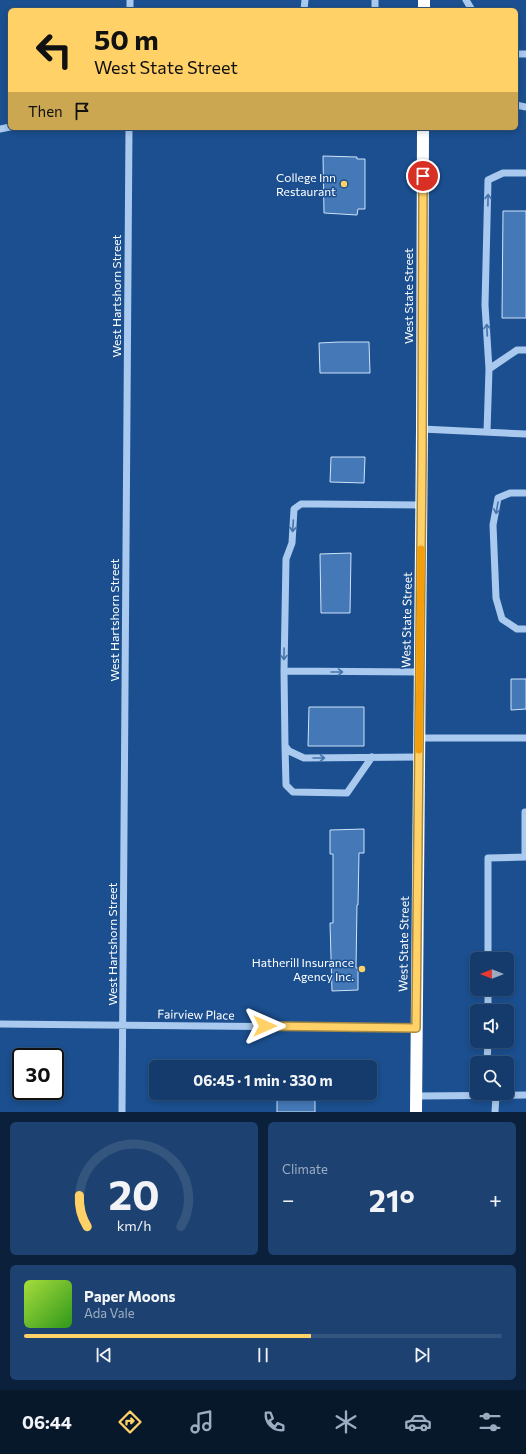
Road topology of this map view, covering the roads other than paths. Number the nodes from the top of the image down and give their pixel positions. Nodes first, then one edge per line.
1 (128, 130) edge
2 (423, 130) edge
3 (526, 173) edge
4 (526, 350) edge
5 (489, 369) junction
6 (422, 429) junction
7 (487, 432) junction
8 (526, 434) edge
9 (526, 493) edge
10 (421, 505) junction
11 (526, 629) edge
12 (284, 671) junction
13 (420, 672) junction
14 (419, 738) junction
15 (526, 738) edge
16 (285, 746) junction
17 (372, 757) junction
18 (419, 757) junction
19 (526, 812) edge
20 (526, 857) edge
21 (488, 952) edge
22 (0, 1024) edge
23 (122, 1025) junction
24 (416, 1028) junction
25 (470, 1094) edge
26 (514, 1095) edge
27 (526, 1095) edge
28 (416, 1096) junction
29 (496, 1100) edge
30 (122, 1112) edge
31 (416, 1112) edge
32 (495, 1112) edge

1 - 23 street, West Hartshorn Street
2 - 6 highway, West State Street
5 -> 3 street
4 - 5 street
5 - 7 street
6 - 7 street
6 - 10 highway, West State Street
7 - 8 street
9 -> 11 street
10 -> 12 street
10 - 13 highway, West State Street
12 -> 13 street
12 - 16 street
13 - 14 highway, West State Street
14 - 15 street
14 - 18 highway, West State Street
16 -> 17 street
16 - 17 street
17 - 18 street
18 - 24 highway, West State Street
19 - 20 street
20 - 21 street
22 - 23 street, Fairview Place
23 - 24 street, Fairview Place
23 - 30 street, West Hartshorn Street
24 - 28 highway, West State Street
25 - 28 street
26 - 27 street
28 - 31 highway, West State Street
29 - 32 street

